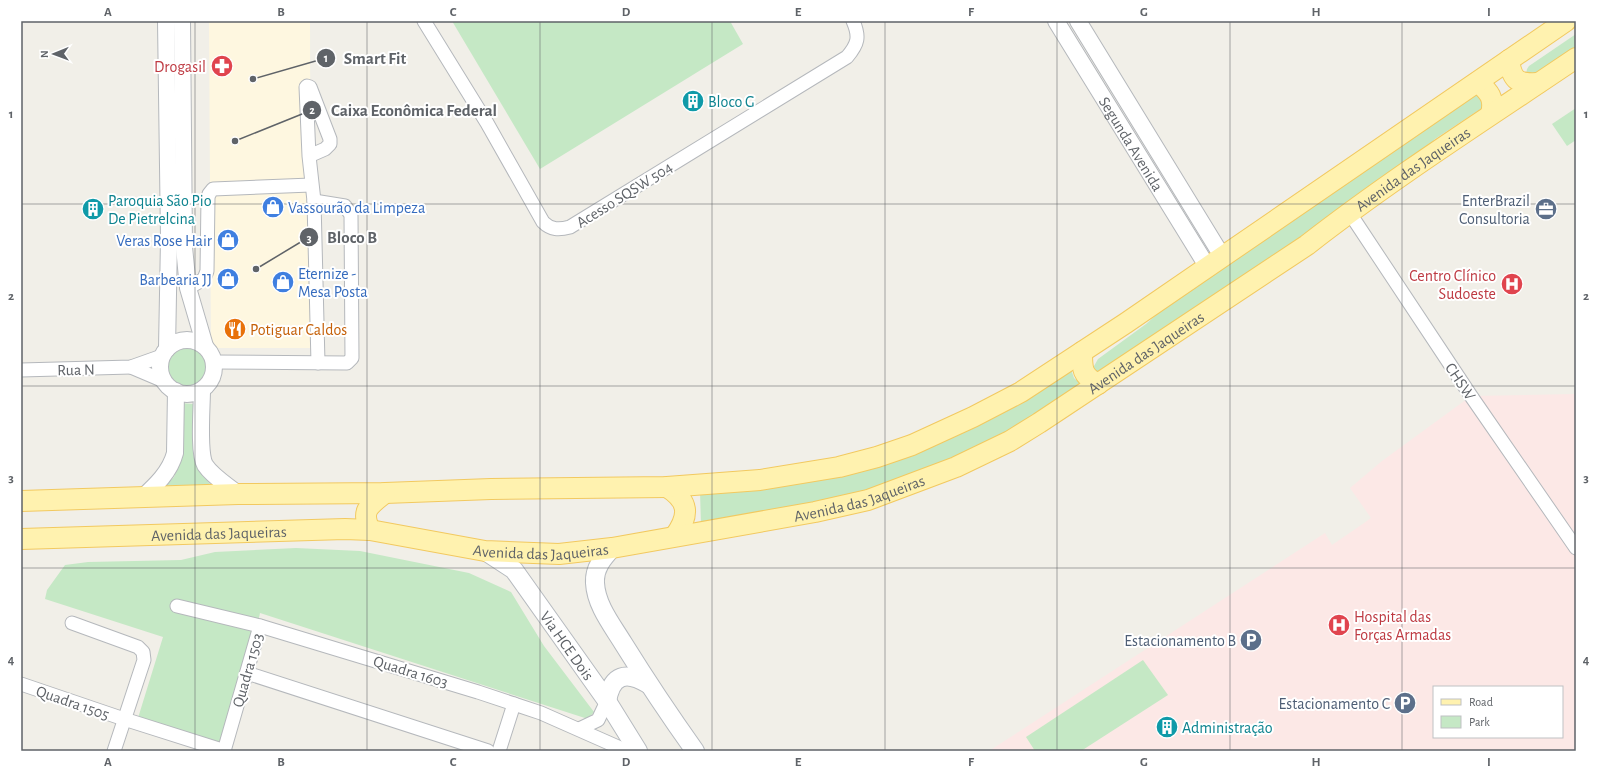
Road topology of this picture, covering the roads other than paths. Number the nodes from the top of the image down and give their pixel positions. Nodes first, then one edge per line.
1 (166, 21) edge
2 (182, 21) edge
3 (424, 21) edge
4 (853, 21) edge
5 (1056, 21) edge
6 (1078, 21) edge
7 (1566, 21) edge
8 (1576, 58) edge
9 (1509, 60) junction
10 (1478, 82) junction
11 (1538, 83) junction
12 (1491, 114) junction
13 (309, 156) dead end
14 (311, 185) junction
15 (314, 201) junction
16 (1349, 212) junction
17 (1215, 261) junction
18 (188, 288) junction
19 (205, 346) junction
20 (1082, 352) junction
21 (165, 353) junction
22 (214, 362) junction
23 (318, 363) junction
24 (131, 367) junction
25 (21, 370) edge
26 (1098, 384) junction
27 (170, 386) junction
28 (202, 390) junction
29 (667, 487) junction
30 (238, 494) junction
31 (385, 494) junction
32 (142, 498) junction
33 (21, 501) edge
34 (370, 530) junction
35 (675, 536) junction
36 (21, 539) edge
37 (612, 548) junction
38 (1576, 548) edge
39 (485, 551) junction
40 (177, 606) dead end
41 (72, 623) dead end
42 (260, 626) junction
43 (247, 673) junction
44 (21, 684) edge
45 (648, 684) junction
46 (607, 701) junction
47 (514, 704) junction
48 (124, 719) junction
49 (579, 729) junction
50 (114, 751) edge
51 (224, 751) edge
52 (488, 751) edge
53 (500, 751) edge
54 (627, 751) edge
55 (638, 751) edge
56 (695, 751) edge

1 - 21 street
2 - 18 street
3 - 4 street, Acesso SQSW 504
5 - 17 street, Segunda Avenida
6 - 17 street, Segunda Avenida
7 - 9 main road, Avenida das Jaqueiras
8 - 11 main road, Avenida das Jaqueiras
9 - 10 main road, Avenida das Jaqueiras
9 - 11 main road
10 - 12 main road
10 - 17 main road, Avenida das Jaqueiras
11 - 12 main road, Avenida das Jaqueiras
12 - 16 main road, Avenida das Jaqueiras
13 - 14 street
14 - 15 street
14 - 18 street
15 - 23 street
15 - 23 street
16 - 26 main road, Avenida das Jaqueiras
16 - 38 street, CHSW
17 - 20 main road, Avenida das Jaqueiras
18 - 19 street
19 - 21 street
19 - 22 street
20 - 26 main road
20 - 29 main road, Avenida das Jaqueiras
21 - 24 street, Rua N
21 - 27 street
22 - 23 street
22 - 28 street
24 - 25 street, Rua N
24 - 27 street, Rua N
26 - 35 main road, Avenida das Jaqueiras
27 - 28 street
27 - 32 street
28 - 30 street
29 - 31 main road, Avenida das Jaqueiras
29 - 35 main road
30 - 31 main road, Avenida das Jaqueiras
30 - 32 main road
31 - 34 main road
32 - 33 main road
34 - 36 main road, Avenida das Jaqueiras
34 - 39 main road, Avenida das Jaqueiras
35 - 37 main road, Avenida das Jaqueiras
37 - 39 main road, Avenida das Jaqueiras
37 - 45 main road
39 - 46 main road, Via HCE Dois
40 - 42 street, Quadra 1503
41 - 48 street, Quadra 1505
42 - 43 street, Quadra 1503
42 - 47 street, Quadra 1603
43 - 51 street, Quadra 1503
43 - 52 street
44 - 48 street, Quadra 1505
45 - 46 main road
45 - 56 main road
46 - 49 street
46 - 55 main road, Via HCE Dois
47 - 49 street, Quadra 1603
47 - 53 street
48 - 50 street, Quadra 1505
48 - 51 street, Quadra 1503
49 - 54 street, Quadra 1603

